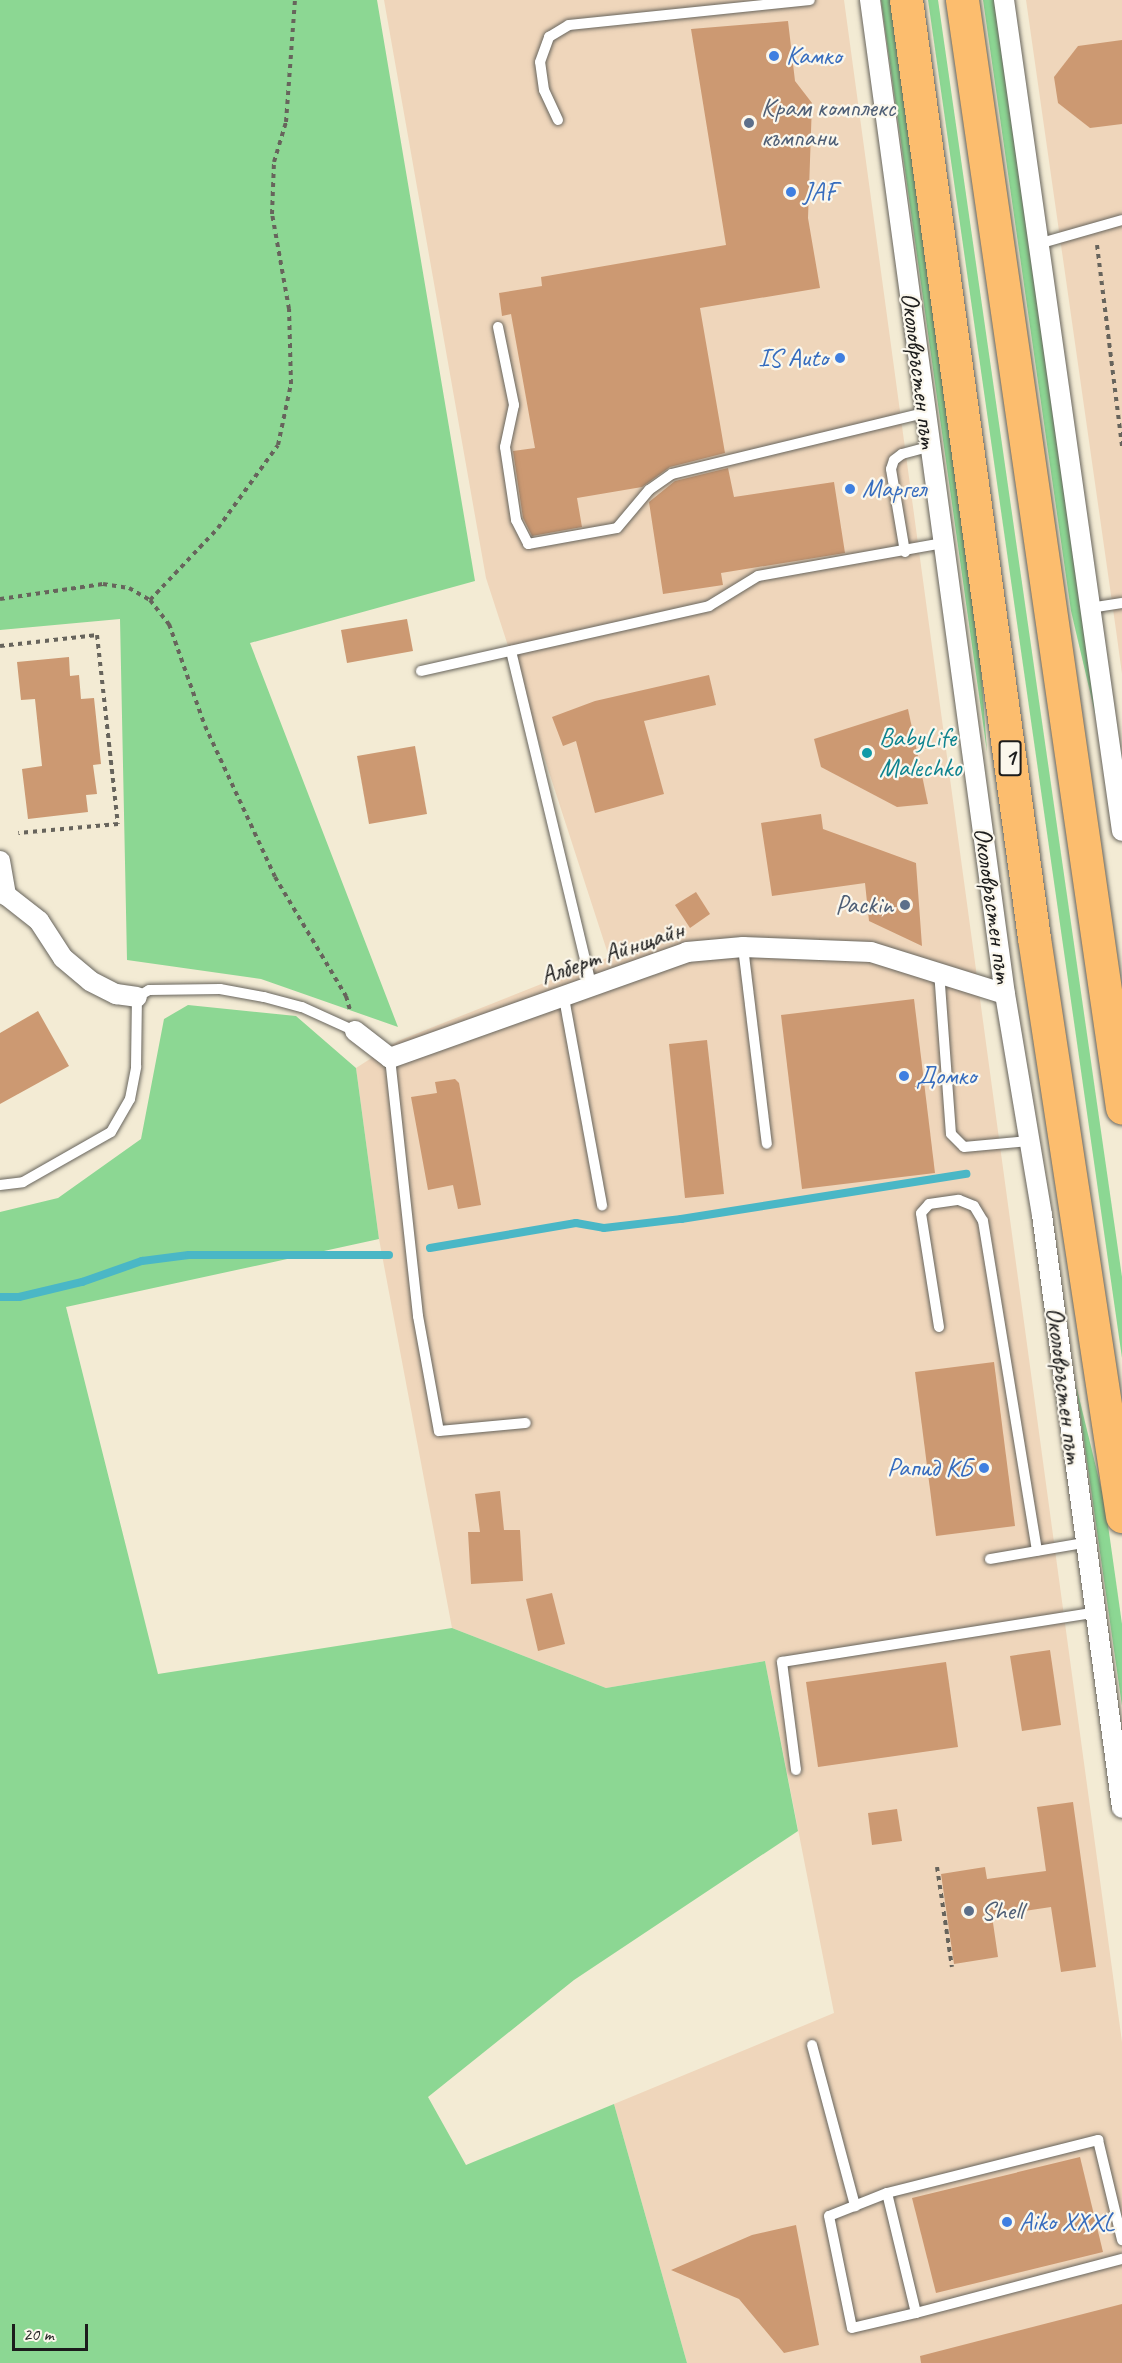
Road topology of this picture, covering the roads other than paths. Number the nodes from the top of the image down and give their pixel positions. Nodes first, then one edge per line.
1 (810, 0) edge
2 (870, 0) edge
3 (906, 0) edge
4 (962, 0) edge
5 (1004, 0) edge
6 (558, 120) dead end
7 (1122, 220) edge
8 (1038, 244) junction
9 (498, 327) dead end
10 (925, 413) junction
11 (929, 447) junction
12 (943, 543) junction
13 (905, 552) junction
14 (1122, 603) edge
15 (1090, 608) junction
16 (511, 651) junction
17 (421, 671) dead end
18 (1122, 831) edge
19 (0, 861) edge
20 (3, 897) edge
21 (743, 947) junction
22 (939, 970) junction
23 (592, 988) junction
24 (1005, 994) junction
25 (137, 997) junction
26 (564, 998) junction
27 (355, 1031) joint
28 (390, 1058) junction
29 (1122, 1108) edge
30 (1029, 1141) junction
31 (768, 1144) dead end
32 (0, 1185) edge
33 (602, 1206) dead end
34 (939, 1327) dead end
35 (526, 1423) dead end
36 (1122, 1516) edge
37 (1084, 1544) junction
38 (1037, 1551) junction
39 (990, 1559) dead end
40 (1093, 1612) junction
41 (796, 1770) dead end
42 (1122, 1808) edge
43 (812, 2045) dead end
44 (887, 2193) junction
45 (855, 2206) junction
46 (1122, 2240) edge
47 (1122, 2259) edge
48 (916, 2313) junction

1 - 6 lane
2 - 10 street, Околовръстен път
3 - 36 highway, Околовръстен път / 1
4 - 29 highway
5 - 8 street
7 - 8 lane
8 - 15 street
9 - 10 lane
10 - 11 street, Околовръстен път
11 - 12 street, Околовръстен път
11 - 13 lane
12 - 13 lane
12 - 24 street, Околовръстен път
13 - 16 lane
14 - 15 lane
15 - 18 street
16 - 17 lane
16 - 23 lane
19 - 20 street
20 - 25 street
21 - 22 street, Алберт Айнщайн
21 - 23 street, Алберт Айнщайн
21 - 31 lane
22 - 24 street, Алберт Айнщайн
22 - 30 lane
23 - 26 street, Алберт Айнщайн
24 - 30 street, Околовръстен път
25 - 27 lane
25 - 32 lane
26 - 28 street, Алберт Айнщайн
26 - 33 lane
27 - 28 street
28 - 35 lane
30 - 37 street, Околовръстен път
34 - 38 lane
37 - 38 lane
37 - 40 street, Околовръстен път
38 - 39 lane
40 - 41 lane
40 - 42 street, Околовръстен път
43 - 45 lane
44 - 45 lane
44 - 46 lane
44 - 48 lane
45 - 48 lane
47 - 48 lane

